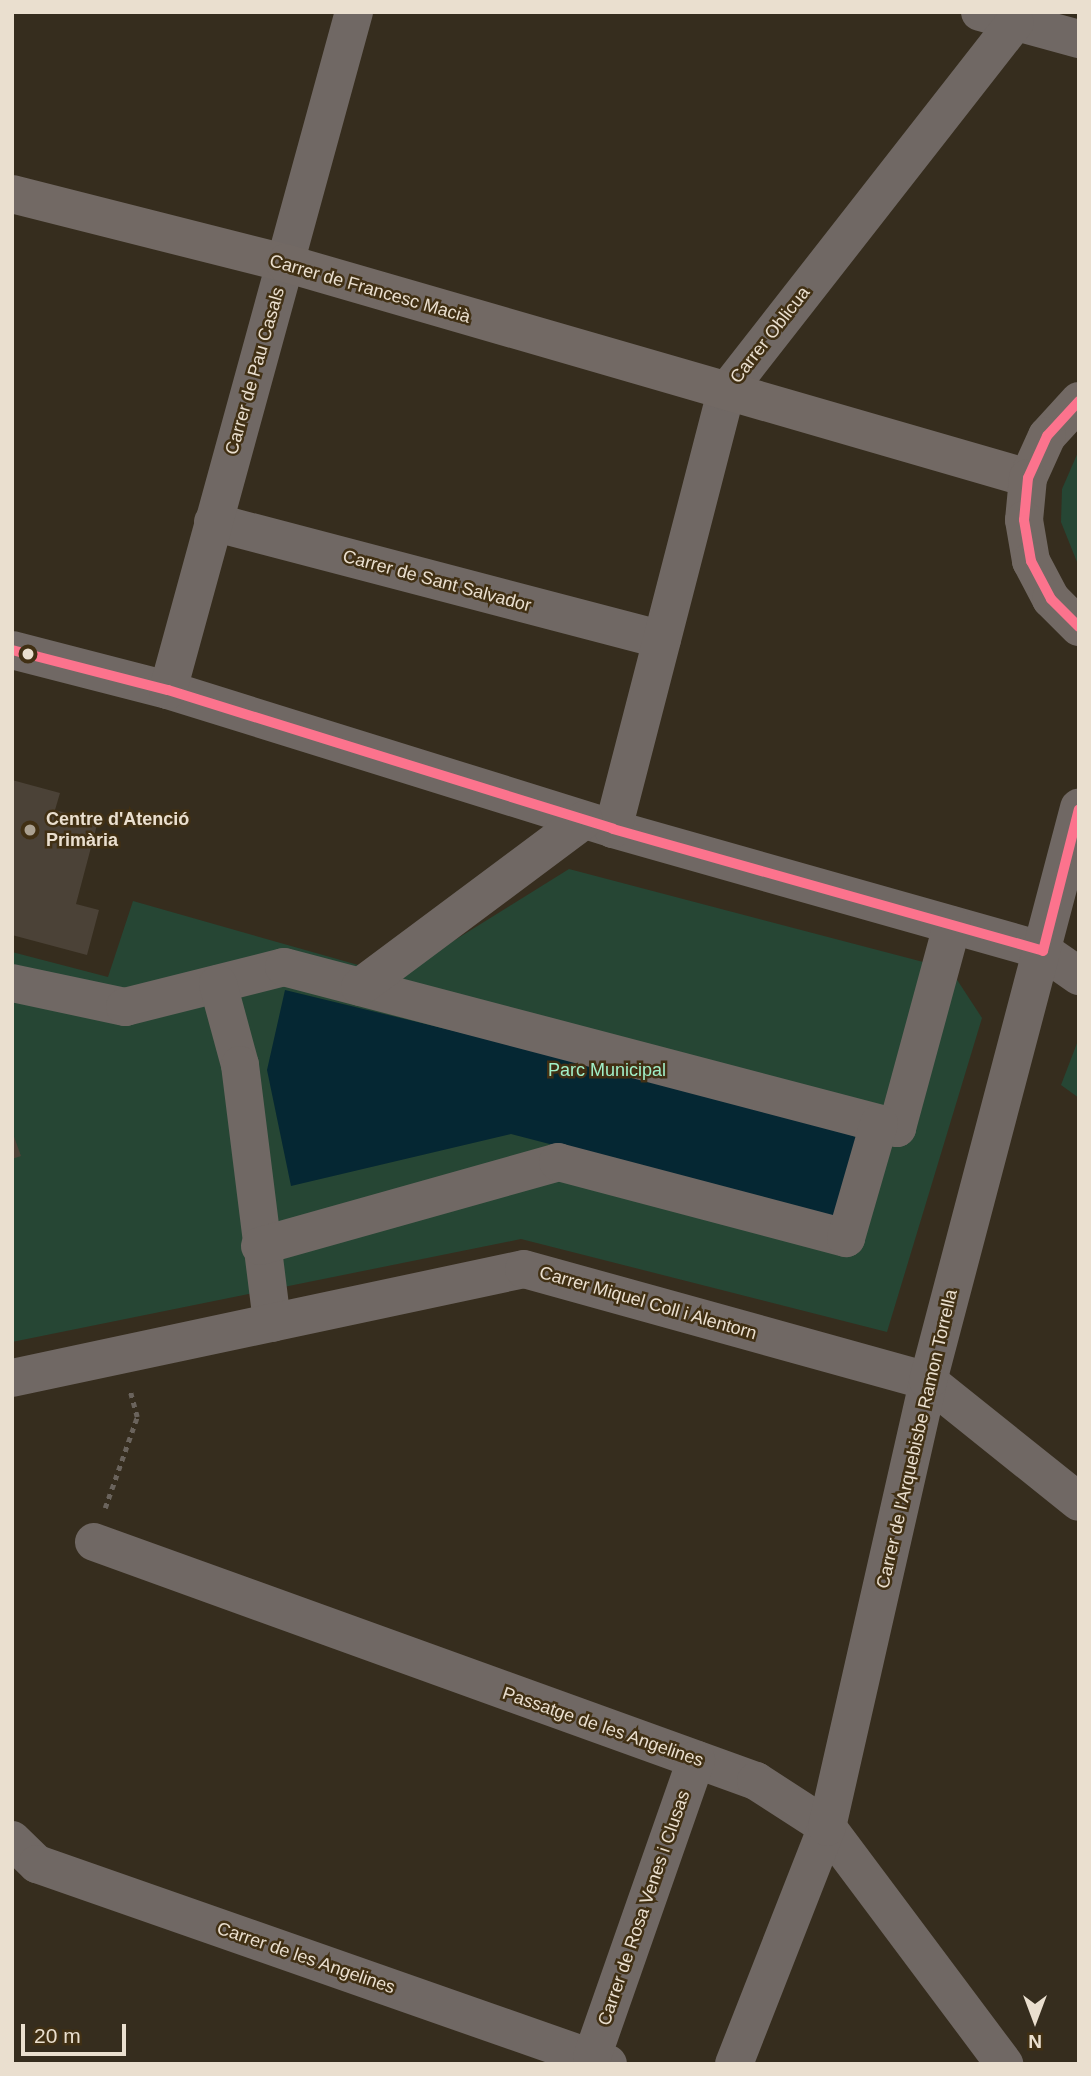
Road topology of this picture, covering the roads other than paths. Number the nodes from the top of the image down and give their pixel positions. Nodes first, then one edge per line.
1 (354, 12) edge
2 (997, 17) edge
3 (1079, 39) edge
4 (12, 194) edge
5 (285, 263) junction
6 (726, 392) junction
7 (1079, 401) edge
8 (1028, 478) junction
9 (213, 522) junction
10 (1079, 627) edge
11 (662, 640) junction
12 (12, 650) edge
13 (168, 690) junction
14 (1079, 808) edge
15 (598, 824) junction
16 (951, 925) junction
17 (1043, 951) junction
18 (1079, 976) edge
19 (12, 983) edge
20 (218, 984) junction
21 (360, 987) junction
22 (880, 1124) junction
23 (260, 1246) junction
24 (272, 1323) junction
25 (12, 1378) edge
26 (928, 1381) junction
27 (1079, 1503) edge
28 (94, 1542) dead end
29 (696, 1760) junction
30 (827, 1827) junction
31 (12, 1840) edge
32 (600, 2060) edge
33 (734, 2064) edge
34 (1004, 2064) edge

1 - 5 street, Carrer de Pau Casals
2 - 3 street
2 - 6 street, Carrer Oblicua
4 - 5 street, Carrer de Francesc Macià
5 - 6 street, Carrer de Francesc Macià
5 - 9 street, Carrer de Pau Casals
6 - 8 street, Carrer de Francesc Macià
6 - 11 street, Carrer Oblicua
7 - 8 street
8 - 10 street
9 - 11 street, Carrer de Sant Salvador
9 - 13 street, Carrer de Pau Casals
11 - 15 street, Carrer Oblicua
12 - 13 street
13 - 15 street
14 - 17 street, Carrer de l'Arquebisbe Ramon Torrella
15 - 16 street
15 - 21 street
16 - 17 street
16 - 22 street
17 - 18 street
17 - 26 street, Carrer de l'Arquebisbe Ramon Torrella
19 - 20 street
20 - 21 street
20 - 23 street
21 - 22 street
22 - 23 street
23 - 24 street
24 - 25 street, Carrer Miquel Coll i Alentorn
24 - 26 street, Carrer Miquel Coll i Alentorn
26 - 27 street, Carrer Miquel Coll i Alentorn
26 - 30 street, Carrer de l'Arquebisbe Ramon Torrella
28 - 29 street, Passatge de les Angelines
29 - 30 street, Passatge de les Angelines
29 - 32 street, Carrer de Rosa Venes i Clusas
30 - 33 street, Carrer de l'Arquebisbe Ramon Torrella
30 - 34 street, Passatge de les Angelines
31 - 32 street, Carrer de les Angelines

